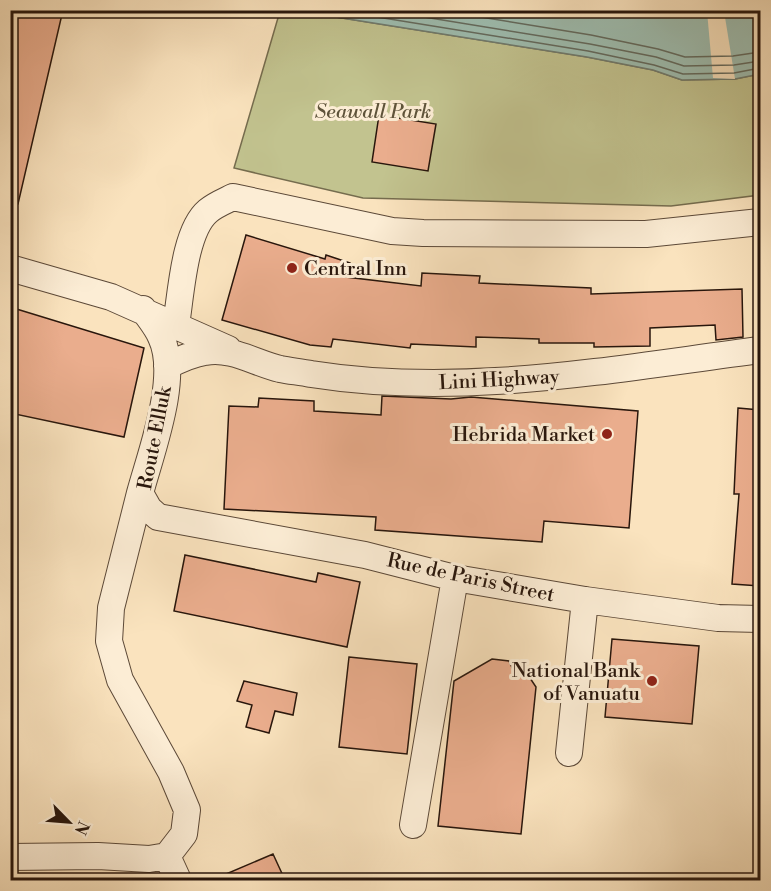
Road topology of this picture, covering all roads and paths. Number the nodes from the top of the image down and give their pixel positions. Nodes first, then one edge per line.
1 (760, 222) edge
2 (10, 268) edge
3 (143, 309) junction
4 (176, 325) junction
5 (760, 350) edge
6 (239, 355) junction
7 (166, 366) junction
8 (144, 501) junction
9 (182, 524) junction
10 (124, 565) junction
11 (455, 578) junction
12 (585, 600) junction
13 (760, 619) edge
14 (568, 753) dead end
15 (413, 825) dead end
16 (167, 856) junction
17 (10, 857) edge
18 (178, 880) edge

1 - 4 street
2 - 3 street, Lini Highway
3 - 4 street, Lini Highway
3 - 7 street, Route Elluk
4 - 6 street, Lini Highway
5 - 6 street, Lini Highway
6 - 7 street, Lini Highway
7 - 8 street, Route Elluk
8 - 9 street, Rue de Paris Street
8 - 10 street, Route Elluk
9 - 10 street, Rue de Paris Street
9 - 11 street, Rue de Paris Street
10 - 16 street, Route Elluk
11 - 12 street, Rue de Paris Street
11 - 15 street
12 - 13 street, Rue de Paris Street
12 - 14 street
16 - 17 street
16 - 18 street

